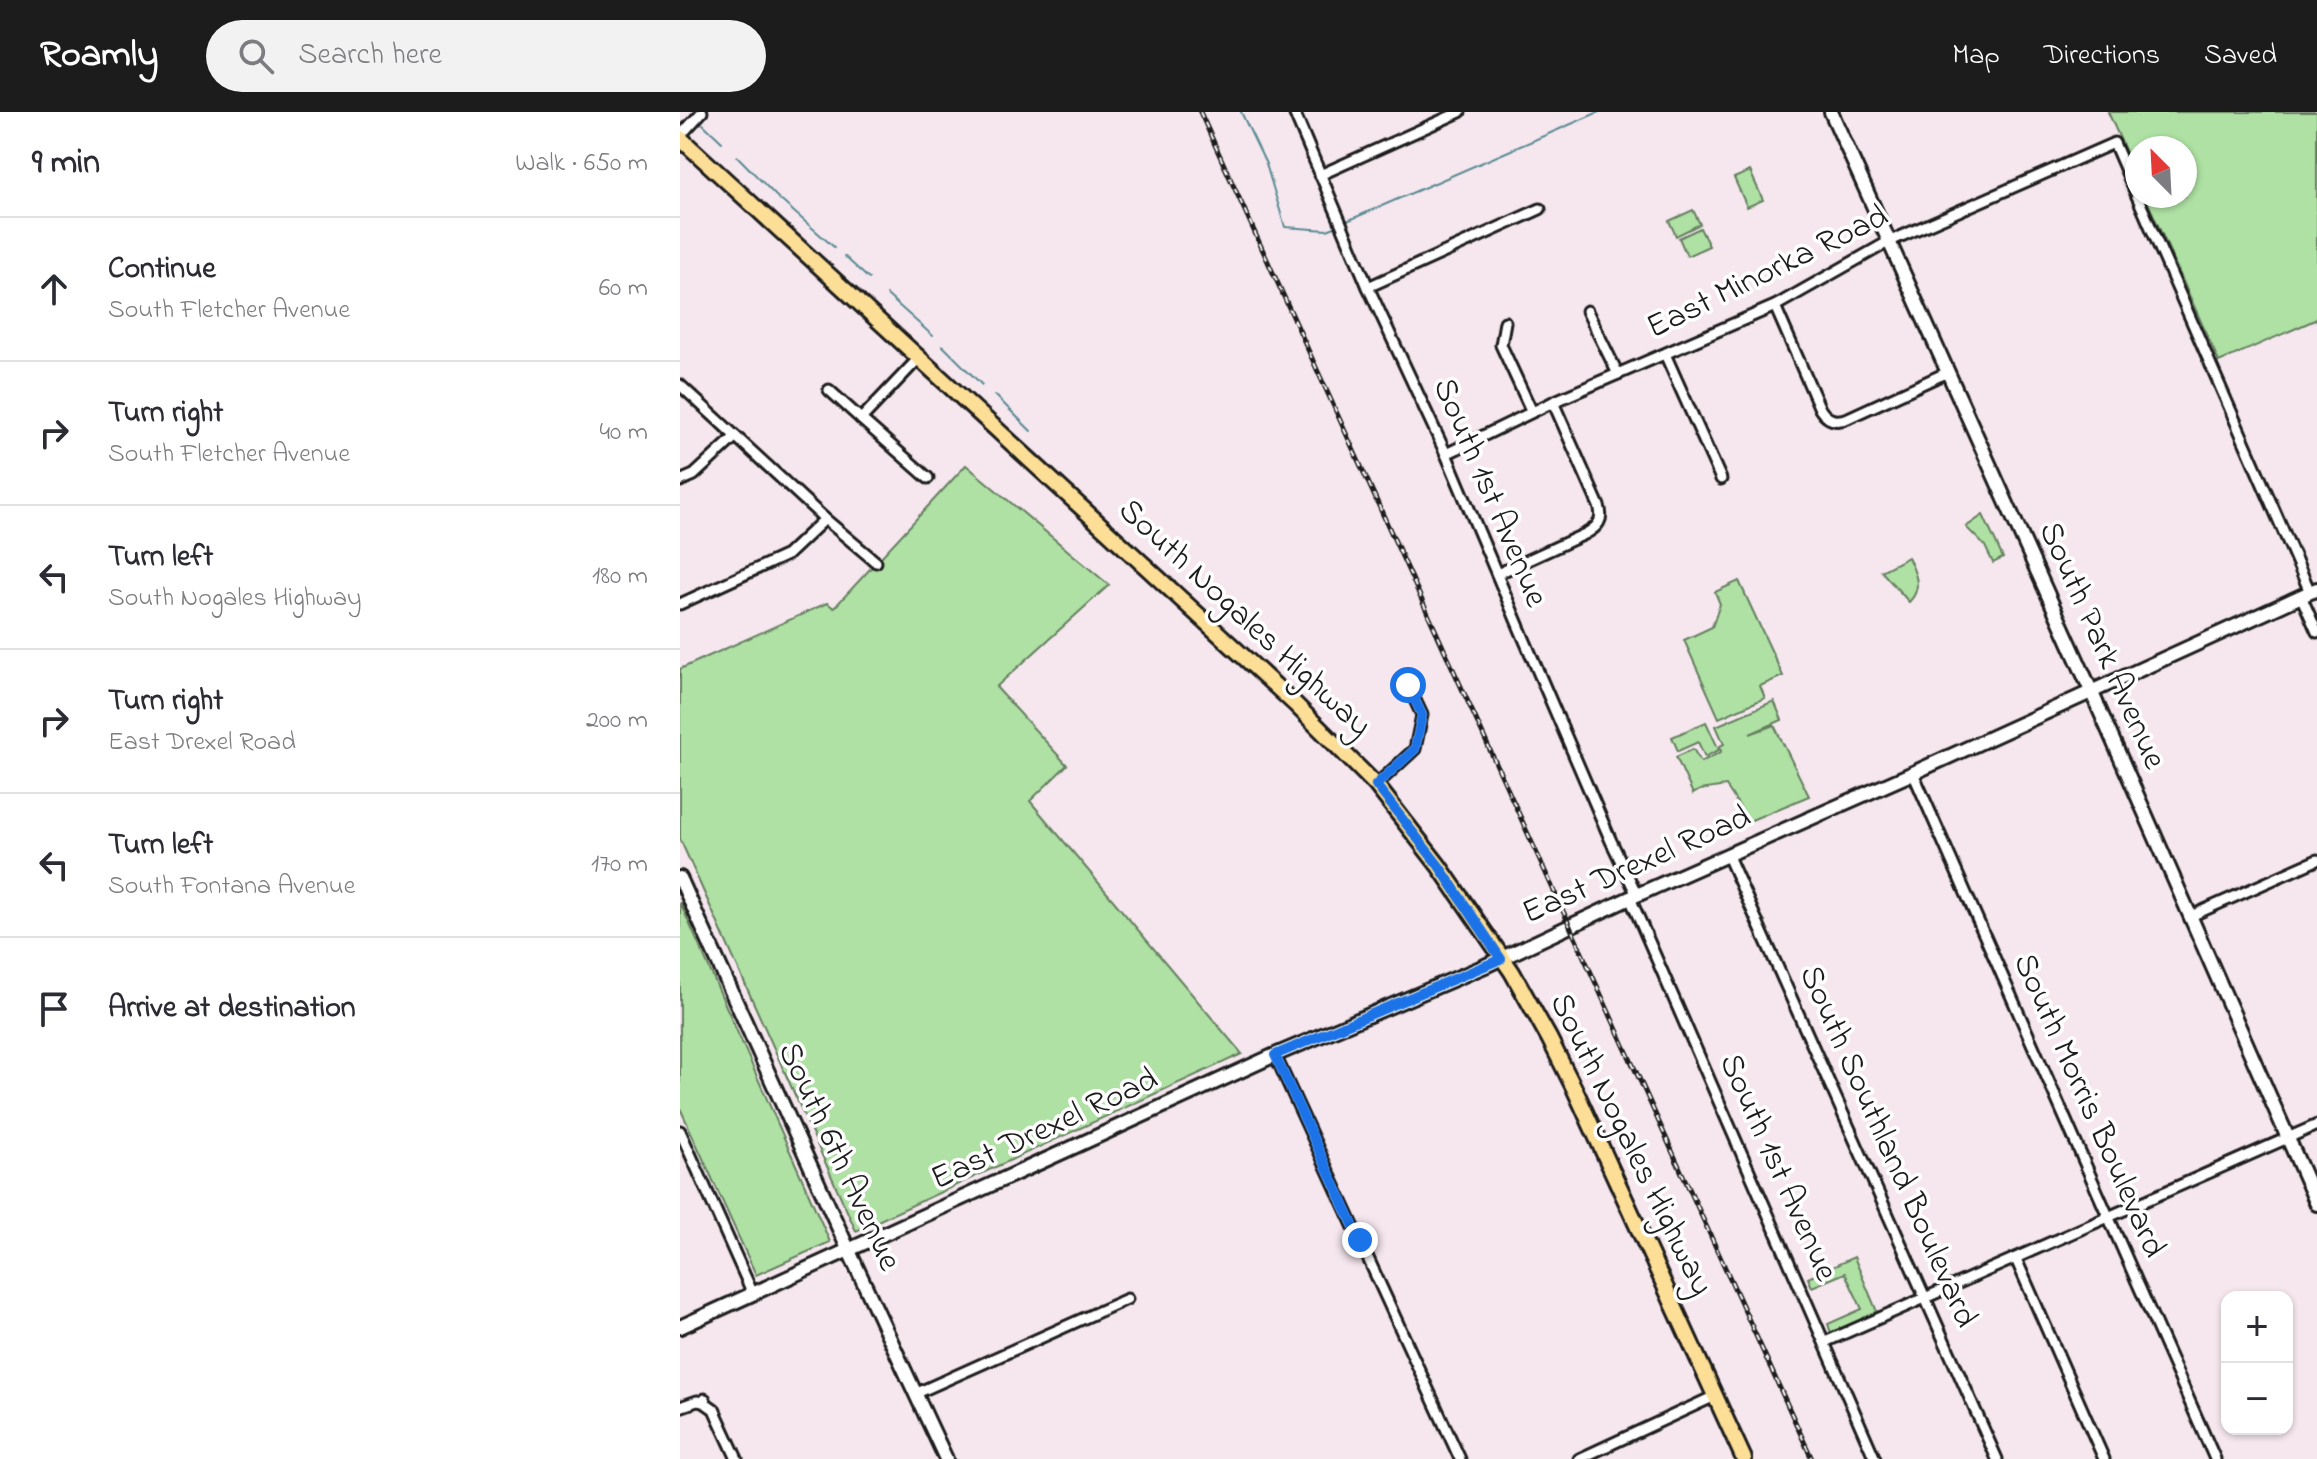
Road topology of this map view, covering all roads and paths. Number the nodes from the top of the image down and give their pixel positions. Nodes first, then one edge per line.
1 (702, 112) edge
2 (1294, 112) edge
3 (1460, 112) edge
4 (1831, 112) edge
5 (680, 137) edge
6 (2125, 168) edge
7 (1320, 175) junction
8 (2142, 208) edge
9 (1540, 209) dead end
10 (1888, 242) junction
11 (1368, 287) junction
12 (1775, 306) junction
13 (1587, 311) dead end
14 (1505, 322) dead end
15 (1665, 354) junction
16 (919, 358) junction
17 (1948, 372) junction
18 (1618, 374) junction
19 (680, 385) edge
20 (829, 390) dead end
21 (1553, 402) junction
22 (1532, 412) junction
23 (861, 419) junction
24 (735, 437) junction
25 (1446, 454) junction
26 (928, 478) dead end
27 (1721, 479) dead end
28 (680, 481) edge
29 (825, 519) junction
30 (876, 562) dead end
31 (1497, 574) junction
32 (2309, 592) edge
33 (680, 604) edge
34 (2317, 632) edge
35 (1408, 685) dead end
36 (2092, 691) junction
37 (1913, 773) junction
38 (1376, 785) junction
39 (1728, 856) junction
40 (2317, 860) edge
41 (680, 878) edge
42 (1634, 896) junction
43 (2191, 916) junction
44 (1501, 959) junction
45 (1275, 1055) junction
46 (2317, 1125) edge
47 (680, 1131) edge
48 (2288, 1138) junction
49 (2317, 1204) edge
50 (2109, 1218) junction
51 (849, 1251) junction
52 (2016, 1259) junction
53 (753, 1294) junction
54 (1127, 1299) dead end
55 (1926, 1299) junction
56 (680, 1327) edge
57 (1825, 1342) junction
58 (917, 1393) junction
59 (1715, 1396) junction
60 (680, 1407) edge
61 (737, 1459) edge
62 (946, 1459) edge
63 (1460, 1459) edge
64 (1579, 1459) edge
65 (1744, 1459) edge
66 (1875, 1459) edge
67 (1997, 1459) edge
68 (2104, 1459) edge
69 (2215, 1459) edge

1 - 5 street
2 - 7 street, South 1st Avenue
3 - 7 street
4 - 10 street, South Park Avenue
5 - 16 main road, South Nogales Highway
6 - 10 street, East Minorka Road
7 - 11 street, South 1st Avenue
8 - 32 street
9 - 11 street
10 - 12 street, East Minorka Road
10 - 17 street, South Park Avenue
11 - 25 street, South 1st Avenue
12 - 15 street, East Minorka Road
12 - 17 street
13 - 18 street
14 - 22 street
15 - 18 street, East Minorka Road
15 - 27 street
16 - 23 street
16 - 38 main road, South Nogales Highway
17 - 36 street, South Park Avenue
18 - 21 street, East Minorka Road
19 - 24 street
20 - 23 street
21 - 22 street, East Minorka Road
21 - 31 street
22 - 25 street, East Minorka Road
23 - 26 street
24 - 28 street
24 - 29 street
25 - 31 street, South 1st Avenue
29 - 30 street
29 - 33 street
31 - 42 street, South 1st Avenue
32 - 34 street
32 - 36 street, East Drexel Road
35 - 38 street
36 - 37 street, East Drexel Road
36 - 43 street, South Park Avenue
37 - 39 street, East Drexel Road
37 - 50 street, South Morris Boulevard
38 - 44 main road, South Nogales Highway
39 - 42 street, East Drexel Road
39 - 55 street, South Southland Boulevard
40 - 43 street
41 - 51 street, South 6th Avenue
42 - 44 street, East Drexel Road
42 - 57 street, South 1st Avenue
43 - 48 street, South Park Avenue
44 - 45 street, East Drexel Road
44 - 59 main road, South Nogales Highway
45 - 51 street, East Drexel Road
45 - 63 street
46 - 48 street
47 - 53 street
48 - 49 street, South Park Avenue
48 - 50 street
50 - 52 street
50 - 69 street, South Morris Boulevard
51 - 53 street, East Drexel Road
51 - 58 street, South 6th Avenue
52 - 55 street
52 - 68 street
53 - 56 street, East Drexel Road
54 - 58 street
55 - 57 street
55 - 67 street, South Southland Boulevard
57 - 66 street, South 1st Avenue
58 - 62 street, South 6th Avenue
59 - 64 street
59 - 65 main road, South Nogales Highway
60 - 61 street

